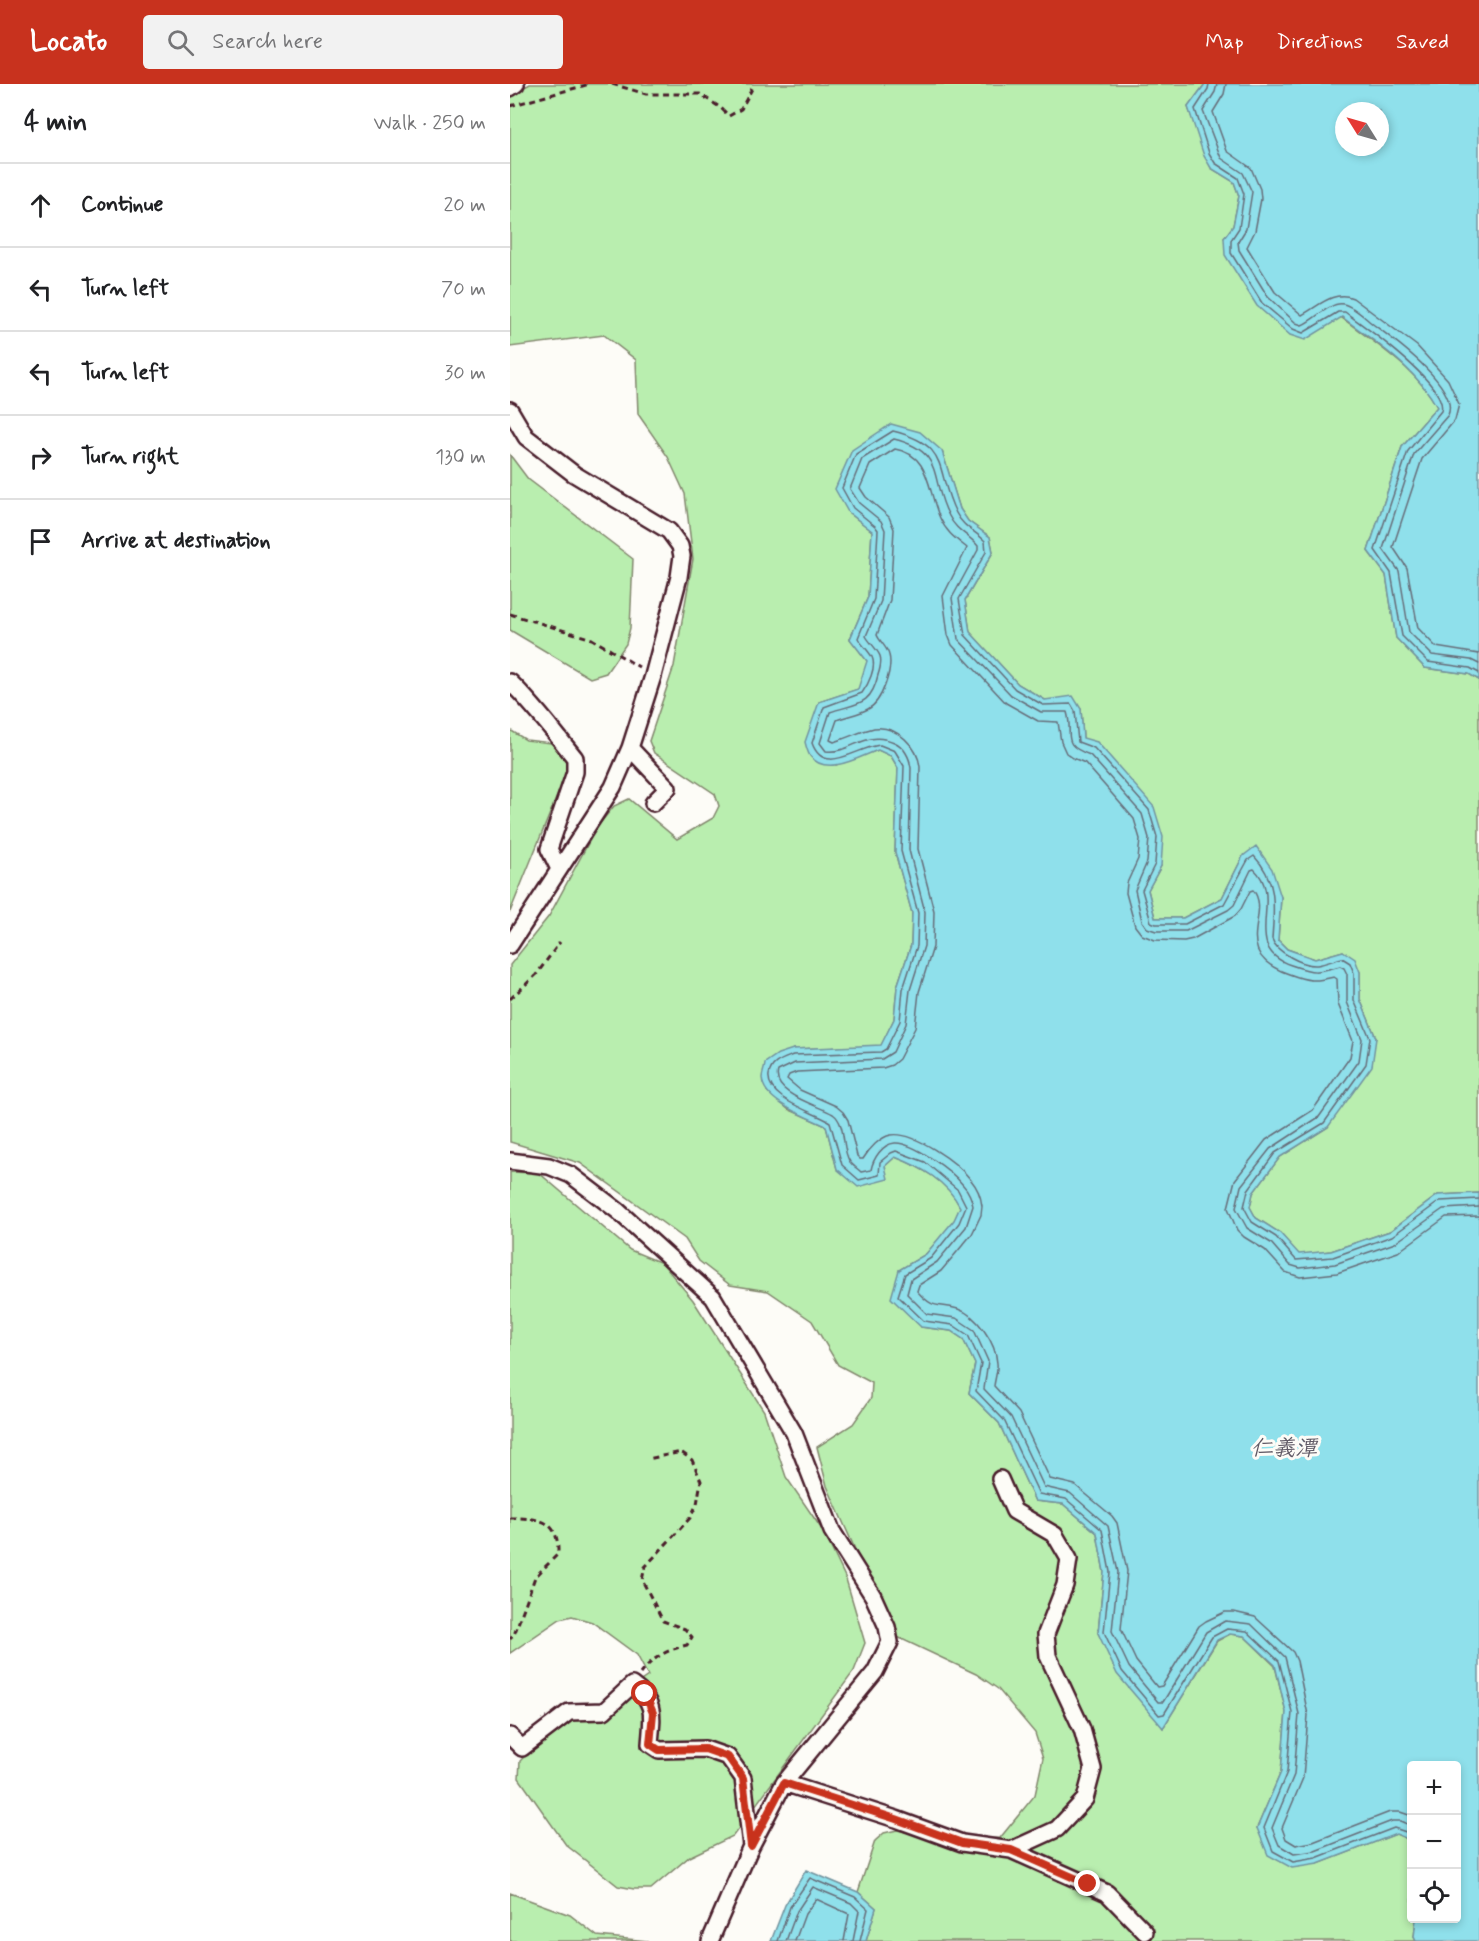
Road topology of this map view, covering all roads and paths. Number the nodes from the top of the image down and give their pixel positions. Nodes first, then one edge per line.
1 (516, 84) edge
2 (590, 84) edge
3 (612, 84) edge
4 (754, 85) edge
5 (510, 88) edge
6 (510, 106) edge
7 (510, 410) edge
8 (510, 614) edge
9 (653, 676) junction
10 (510, 682) edge
11 (630, 748) junction
12 (653, 803) dead end
13 (559, 869) junction
14 (560, 942) dead end
15 (510, 945) edge
16 (510, 999) edge
17 (510, 1161) edge
18 (648, 1459) dead end
19 (1000, 1479) dead end
20 (510, 1518) edge
21 (510, 1639) edge
22 (632, 1685) junction
23 (510, 1736) edge
24 (784, 1783) junction
25 (751, 1846) junction
26 (1011, 1850) junction
27 (1145, 1932) dead end
28 (710, 1941) edge

1 - 5 street
2 - 6 path
3 - 4 path
7 - 9 street
8 - 9 path
9 - 11 street
10 - 13 street
11 - 12 street
11 - 13 street
13 - 15 street
14 - 16 path
17 - 24 street
18 - 22 path
19 - 26 street
20 - 21 path
22 - 23 street
22 - 25 street
24 - 25 street
24 - 26 street
25 - 28 street
26 - 27 street

